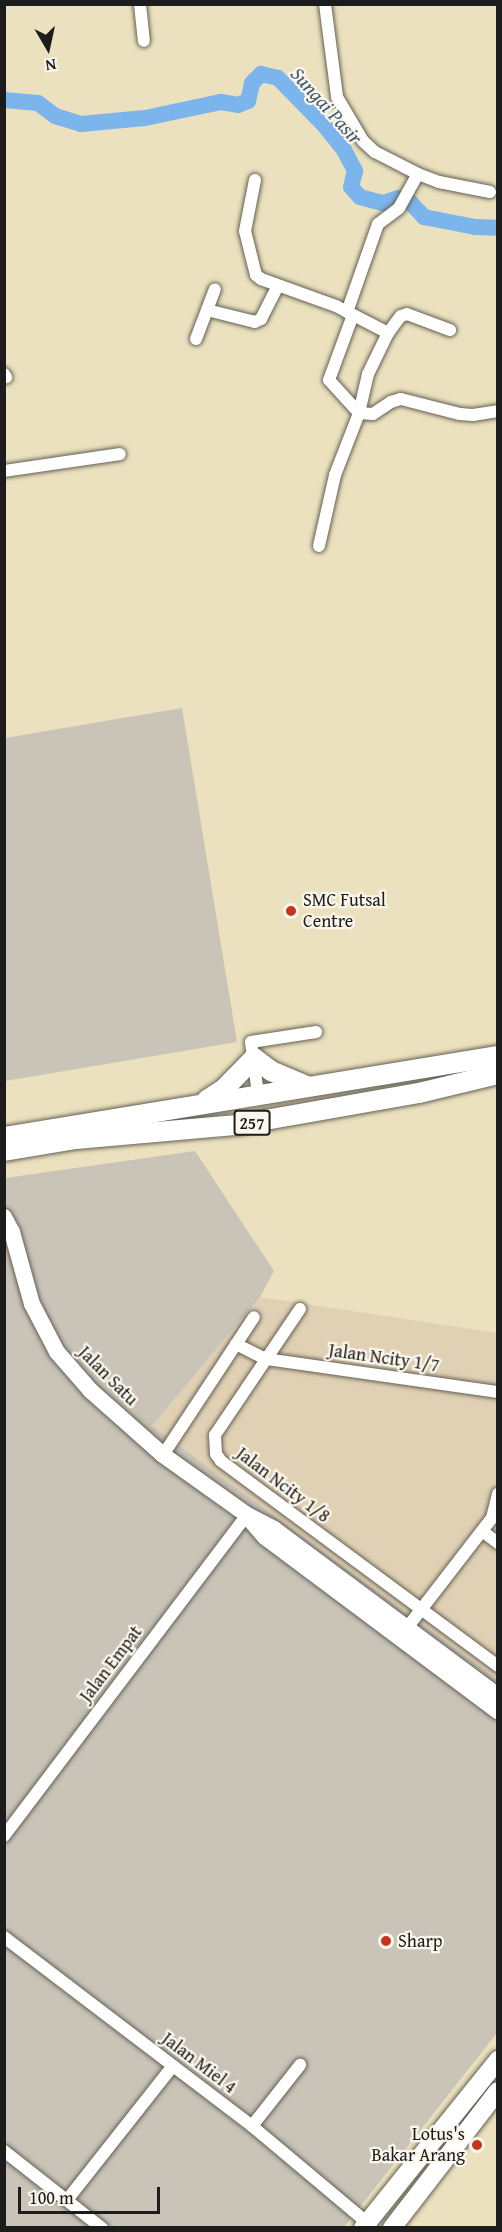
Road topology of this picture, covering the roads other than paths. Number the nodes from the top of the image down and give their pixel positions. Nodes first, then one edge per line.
1 (140, 4) edge
2 (325, 4) edge
3 (144, 41) dead end
4 (418, 174) junction
5 (255, 180) dead end
6 (490, 192) dead end
7 (278, 286) junction
8 (215, 289) dead end
9 (207, 310) junction
10 (350, 313) junction
11 (450, 330) dead end
12 (388, 333) junction
13 (196, 339) dead end
14 (498, 411) edge
15 (359, 413) junction
16 (120, 454) dead end
17 (4, 471) edge
18 (320, 546) dead end
19 (316, 1032) dead end
20 (498, 1056) edge
21 (254, 1058) junction
22 (498, 1074) edge
23 (307, 1086) junction
24 (419, 1093) junction
25 (258, 1094) junction
26 (199, 1104) junction
27 (4, 1137) edge
28 (76, 1139) junction
29 (4, 1151) edge
30 (4, 1217) edge
31 (300, 1309) dead end
32 (254, 1317) dead end
33 (236, 1344) junction
34 (266, 1359) junction
35 (498, 1392) edge
36 (163, 1455) junction
37 (498, 1494) edge
38 (247, 1515) junction
39 (482, 1531) junction
40 (498, 1543) edge
41 (420, 1610) junction
42 (404, 1633) junction
43 (498, 1666) edge
44 (498, 1696) edge
45 (498, 1711) edge
46 (4, 1836) edge
47 (4, 1937) edge
48 (498, 2060) edge
49 (300, 2065) dead end
50 (173, 2066) junction
51 (498, 2091) edge
52 (252, 2126) junction
53 (5, 2152) edge
54 (67, 2200) junction
55 (368, 2226) edge
56 (102, 2228) edge
57 (392, 2228) edge

1 - 3 street
2 - 4 street
4 - 6 street
4 - 10 street
5 - 7 street
7 - 9 street
7 - 10 street
8 - 9 street
9 - 13 street
10 - 12 street
10 - 15 street
11 - 12 street
12 - 15 street
14 - 15 street
15 - 18 street
16 - 17 street
19 - 21 street
20 - 23 highway, 257
21 - 23 highway
21 - 25 street
21 - 26 highway
22 - 24 highway, 257
23 - 25 highway, 257
24 - 25 highway
24 - 28 highway, 257
25 - 26 highway, 257
25 - 28 highway
26 - 27 highway, 257
28 - 29 highway, 257
30 - 36 main road, Jalan Satu
31 - 34 street
32 - 33 street
33 - 34 street, Jalan Ncity 1/7
33 - 36 street
34 - 35 street, Jalan Ncity 1/7
34 - 41 street, Jalan Ncity 1/8
36 - 38 main road, Jalan Satu
37 - 39 street
38 - 42 main road, Jalan Satu
38 - 46 street, Jalan Empat
39 - 40 street
39 - 41 street
41 - 42 street
41 - 43 street
42 - 44 main road, Jalan Satu
42 - 45 main road, Jalan Satu
47 - 50 street, Jalan Miel 4
48 - 55 main road
49 - 52 street
50 - 52 street, Jalan Miel 4
50 - 54 street
51 - 57 main road
52 - 55 street, Jalan Miel 4
53 - 54 street
54 - 56 street

